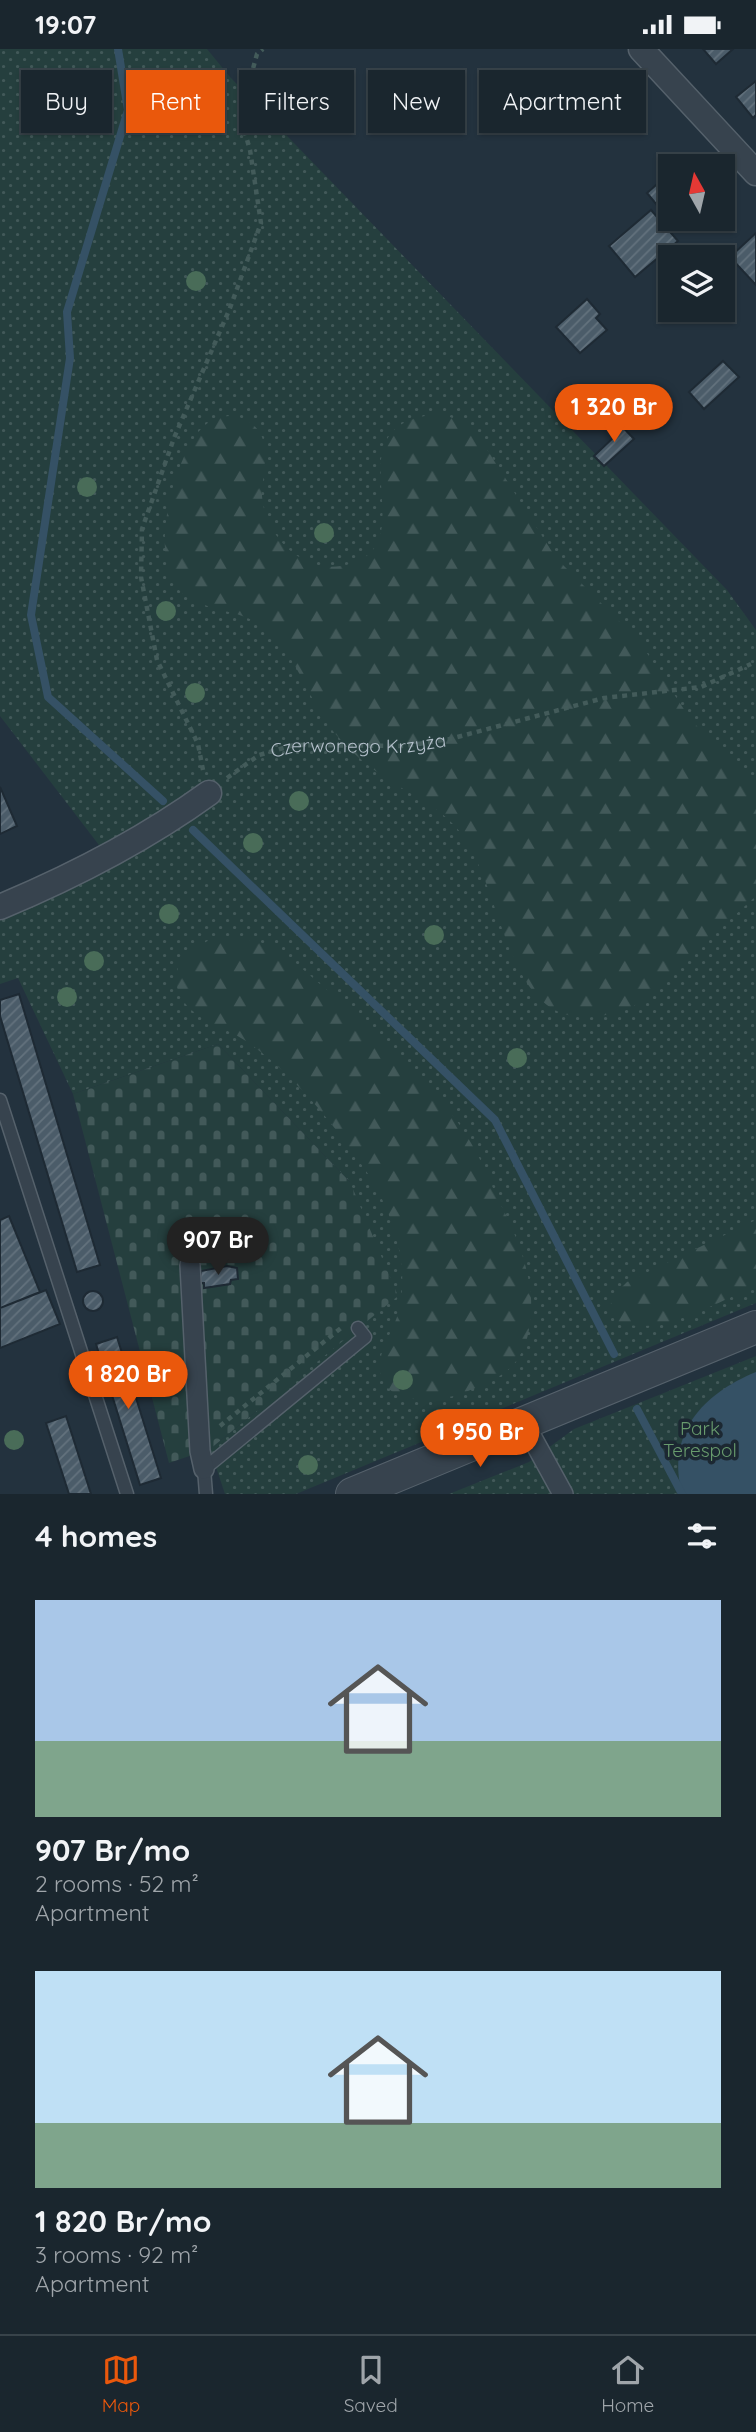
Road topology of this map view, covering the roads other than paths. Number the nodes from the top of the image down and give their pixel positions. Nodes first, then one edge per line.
1 (641, 49) edge
2 (756, 173) edge
3 (209, 793) road end
4 (0, 907) edge
5 (0, 1100) edge
6 (10, 1125) junction
7 (0, 1136) edge
8 (190, 1265) dead end
9 (756, 1327) edge
10 (358, 1328) road end
11 (524, 1423) junction
12 (204, 1469) junction
13 (127, 1494) edge
14 (206, 1494) edge
15 (352, 1494) edge
16 (563, 1494) edge

1 - 2 street
3 - 4 street
5 - 6 lane
6 - 7 lane
6 - 13 lane
8 - 12 street
9 - 11 street
10 - 12 lane
11 - 15 street
11 - 16 street
12 - 14 lane

